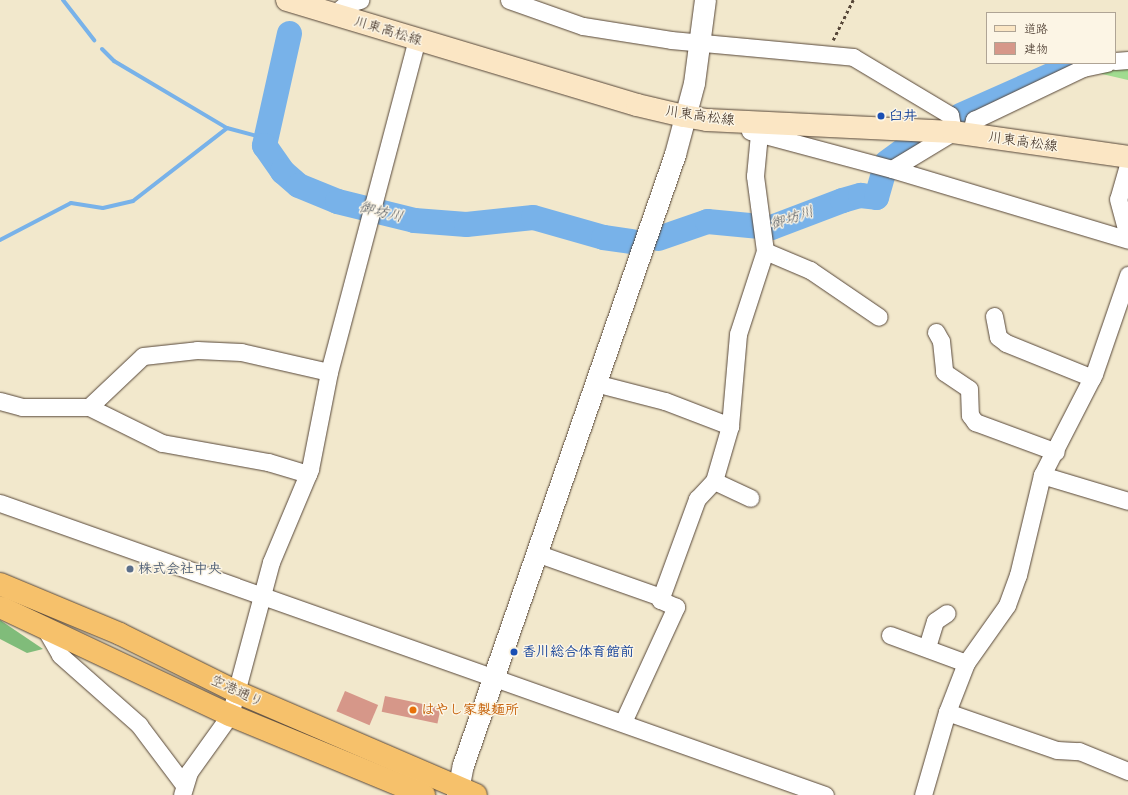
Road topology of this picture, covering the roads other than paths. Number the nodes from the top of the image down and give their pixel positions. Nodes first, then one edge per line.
1 (287, 0) edge
2 (360, 0) edge
3 (509, 0) edge
4 (705, 0) edge
5 (542, 5) edge
6 (334, 14) junction
7 (417, 40) junction
8 (702, 41) junction
9 (1128, 60) edge
10 (1116, 61) edge
11 (1101, 64) edge
12 (684, 116) junction
13 (707, 120) junction
14 (759, 134) junction
15 (961, 134) junction
16 (1128, 157) edge
17 (1128, 165) edge
18 (892, 169) junction
19 (1128, 236) edge
20 (1128, 240) edge
21 (765, 251) junction
22 (1128, 275) edge
23 (994, 316) dead end
24 (879, 318) dead end
25 (936, 332) dead end
26 (329, 372) junction
27 (1092, 378) junction
28 (595, 384) junction
29 (0, 402) edge
30 (89, 407) junction
31 (730, 426) junction
32 (1056, 452) junction
33 (308, 474) junction
34 (1042, 475) junction
35 (714, 481) junction
36 (750, 498) dead end
37 (1128, 501) edge
38 (0, 503) edge
39 (536, 553) junction
40 (0, 584) edge
41 (262, 594) junction
42 (661, 597) junction
43 (0, 607) edge
44 (947, 612) dead end
45 (43, 625) junction
46 (890, 635) dead end
47 (926, 647) junction
48 (966, 663) junction
49 (493, 678) junction
50 (237, 692) junction
51 (947, 712) junction
52 (230, 715) junction
53 (623, 722) junction
54 (1128, 771) edge
55 (183, 790) edge
56 (464, 793) edge
57 (424, 795) edge
58 (825, 795) edge
59 (923, 795) edge

1 - 6 main road, 川東高松線
2 - 6 street
3 - 5 street
4 - 8 street
5 - 8 street
6 - 7 main road, 川東高松線
7 - 12 main road, 川東高松線
7 - 26 street
8 - 12 street
8 - 15 street
9 - 10 street
11 - 15 street
12 - 13 main road, 川東高松線
12 - 28 street
13 - 14 street
13 - 15 main road, 川東高松線
14 - 18 street
14 - 21 street
15 - 16 main road, 川東高松線
15 - 18 street
17 - 19 street
18 - 20 street
21 - 24 street
21 - 31 street
22 - 27 street
23 - 27 street
25 - 32 street
26 - 30 street
26 - 33 street
27 - 32 street
28 - 31 street
28 - 39 street
29 - 30 street
30 - 33 street
31 - 35 street
32 - 34 street
33 - 41 street
34 - 37 street
34 - 48 street
35 - 36 street
35 - 42 street
38 - 41 street
39 - 42 street
39 - 49 street
40 - 50 highway, 空港通り
41 - 49 street
41 - 50 street
42 - 53 street
43 - 45 highway, 空港通り
44 - 47 street
45 - 52 highway, 空港通り
45 - 55 street
46 - 47 street
47 - 48 street
48 - 51 street
49 - 53 street
49 - 56 street
50 - 52 street
50 - 56 highway, 空港通り
51 - 54 street
51 - 59 street
52 - 55 street
52 - 57 highway, 空港通り
53 - 58 street

